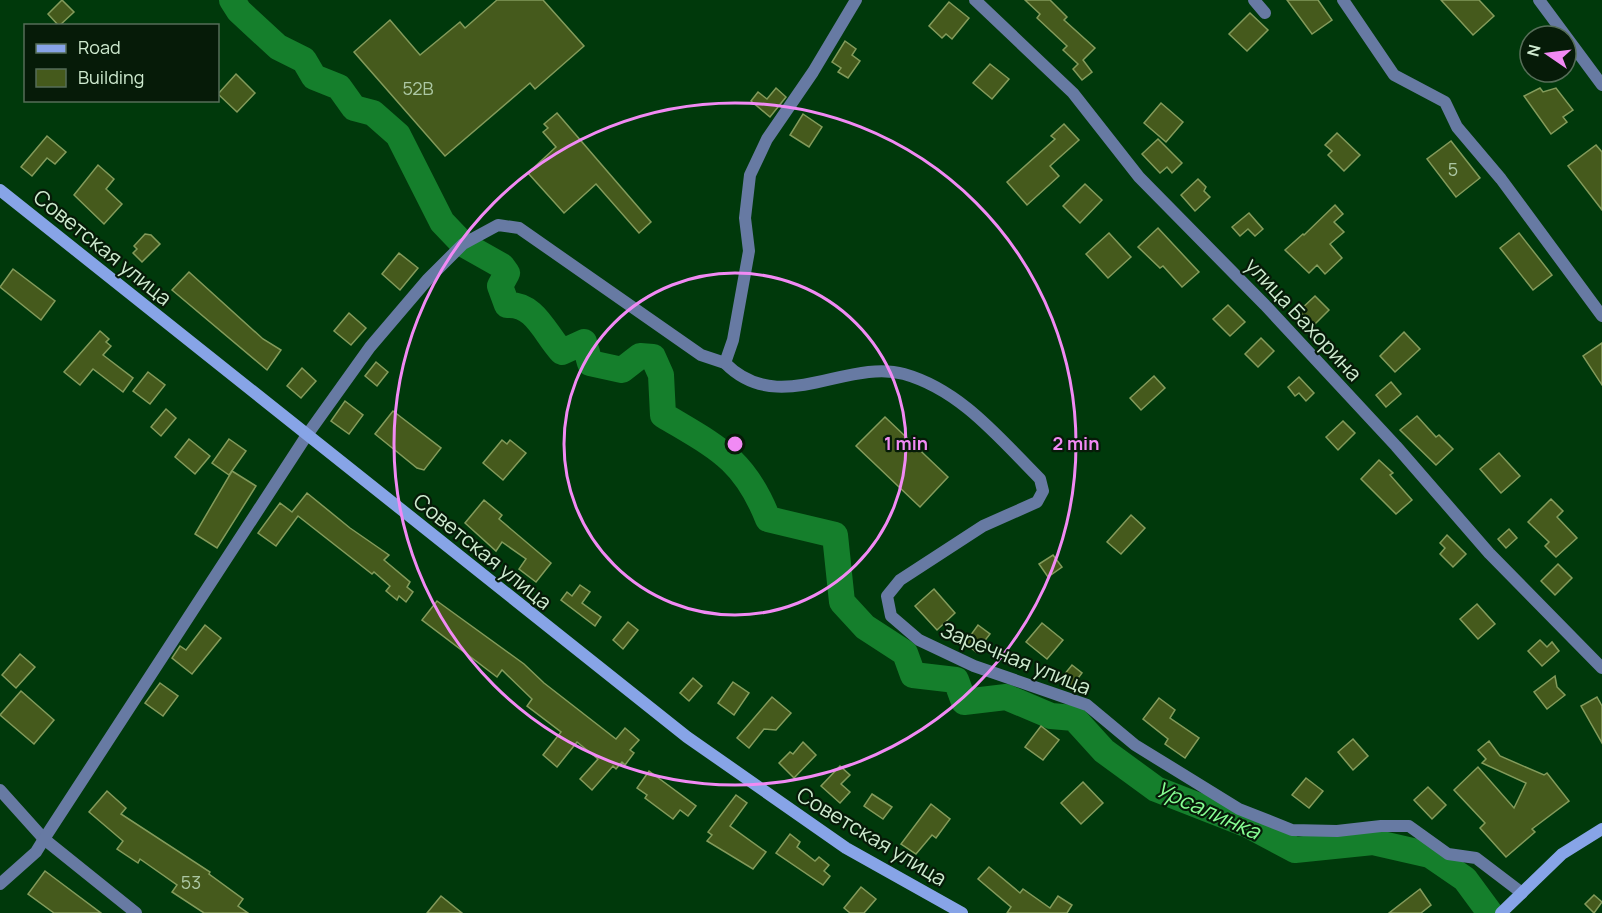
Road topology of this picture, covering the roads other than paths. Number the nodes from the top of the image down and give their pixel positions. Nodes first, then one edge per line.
1 (855, 0) edge
2 (975, 0) edge
3 (1254, 0) edge
4 (1342, 0) edge
5 (1539, 0) edge
6 (1265, 13) dead end
7 (1602, 85) edge
8 (0, 190) edge
9 (1602, 316) edge
10 (725, 363) junction
11 (307, 435) junction
12 (1602, 668) edge
13 (0, 790) edge
14 (1602, 829) edge
15 (44, 839) junction
16 (0, 884) edge
17 (1522, 893) junction
18 (136, 913) edge
19 (962, 913) edge
20 (1501, 913) edge

1 - 10 street
2 - 12 street, улица Бахорина
3 - 6 street
4 - 9 street
5 - 7 street
8 - 11 street, Советская улица
10 - 11 street
10 - 17 street, Заречная улица
11 - 15 street
11 - 19 street, Советская улица
13 - 15 street
14 - 17 street
15 - 16 street
15 - 18 street
17 - 20 street

